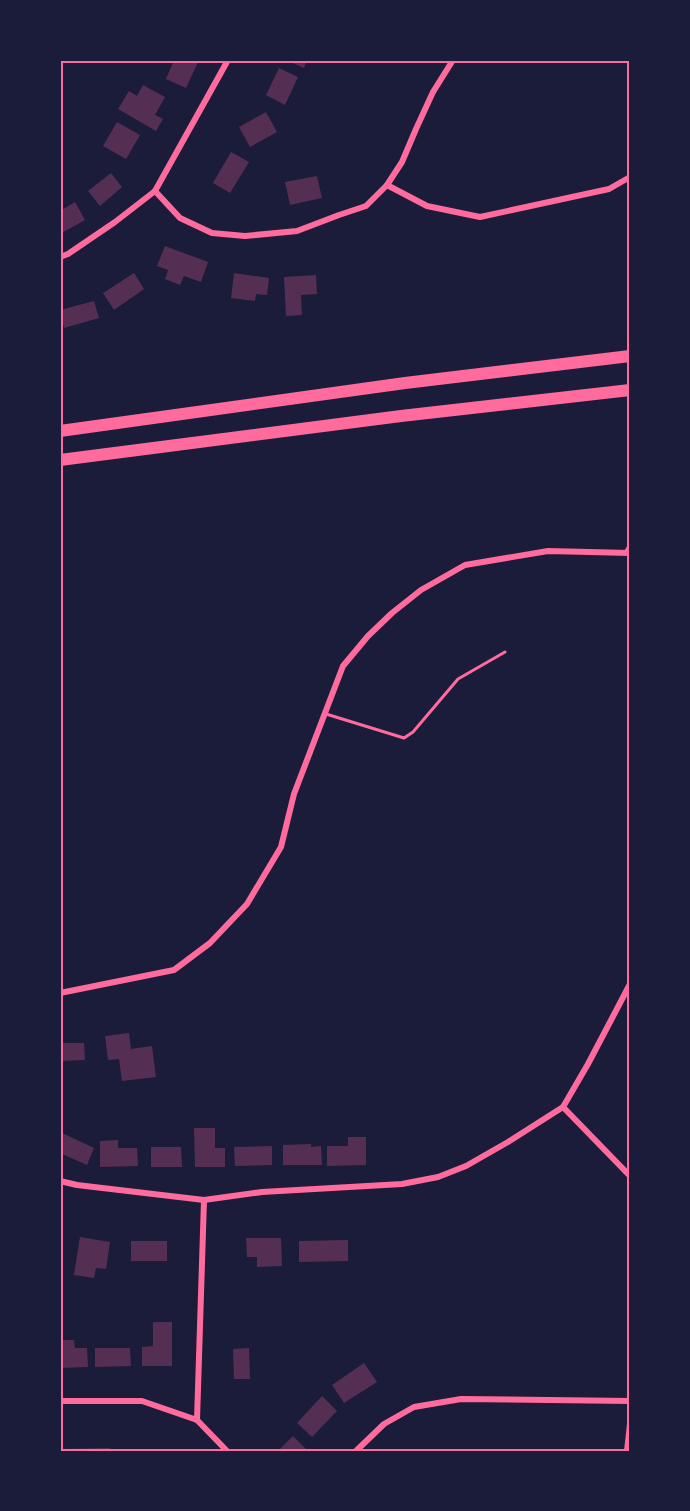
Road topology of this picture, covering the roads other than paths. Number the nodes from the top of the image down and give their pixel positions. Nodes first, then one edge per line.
1 (228, 60) edge
2 (453, 60) edge
3 (630, 177) edge
4 (387, 185) junction
5 (155, 191) junction
6 (60, 257) edge
7 (630, 356) edge
8 (630, 390) edge
9 (60, 431) edge
10 (60, 460) edge
11 (630, 544) edge
12 (627, 553) edge
13 (505, 652) dead end
14 (325, 714) junction
15 (630, 984) edge
16 (60, 993) edge
17 (563, 1107) junction
18 (630, 1176) edge
19 (60, 1180) edge
20 (204, 1200) junction
21 (60, 1401) edge
22 (630, 1401) edge
23 (197, 1420) junction
24 (630, 1424) edge
25 (228, 1451) edge
26 (357, 1451) edge
27 (627, 1451) edge

1 - 5 street
2 - 4 street
3 - 4 street
4 - 5 street
5 - 6 street
7 - 9 highway
8 - 10 highway
11 - 12 lane
12 - 14 street
13 - 14 lane
14 - 16 street
15 - 17 street
17 - 18 street
17 - 20 street
19 - 20 street
20 - 23 street
21 - 23 street
22 - 26 street
23 - 25 street
24 - 27 street

